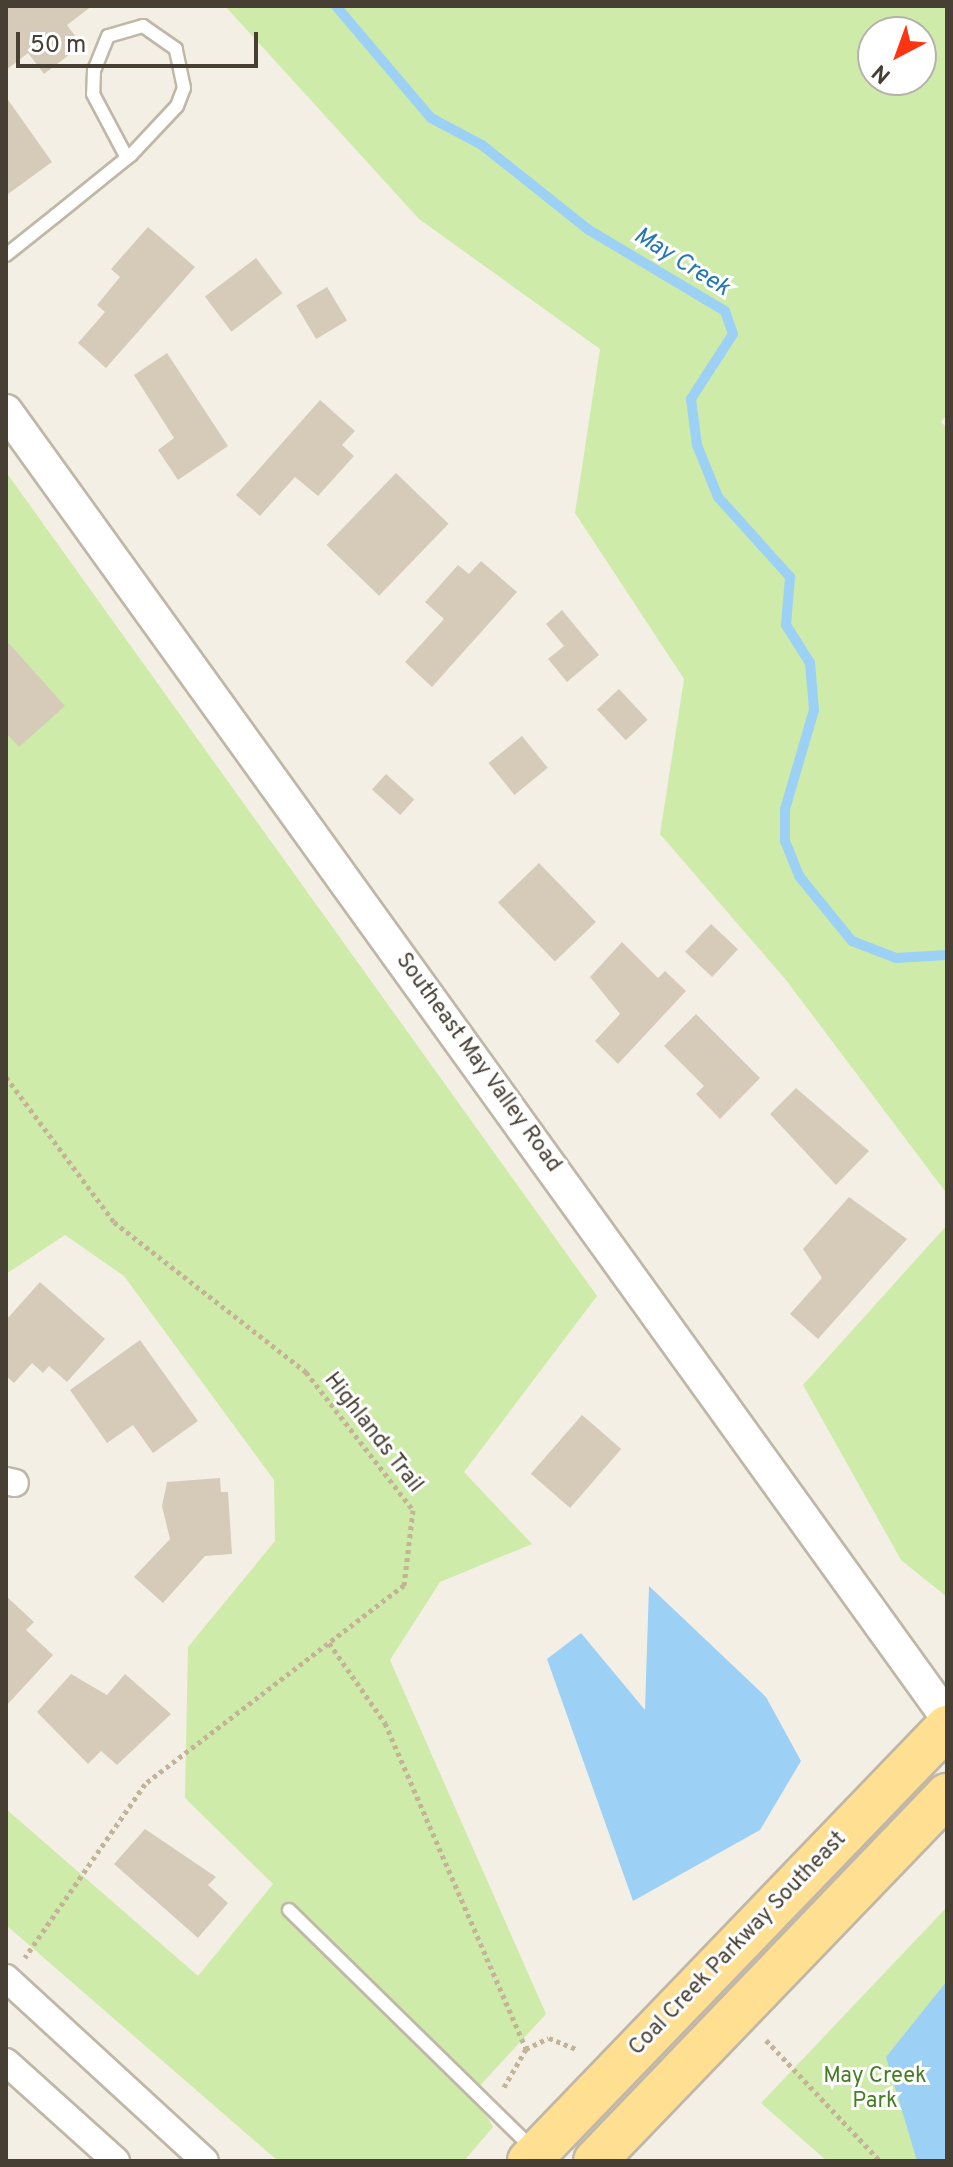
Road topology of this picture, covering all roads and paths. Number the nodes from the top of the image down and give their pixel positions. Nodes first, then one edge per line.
1 (127, 158) junction
2 (6, 255) edge
3 (6, 411) edge
4 (6, 1077) edge
5 (329, 1643) junction
6 (947, 1717) edge
7 (947, 1727) edge
8 (947, 1795) edge
9 (289, 1910) dead end
10 (13, 1970) edge
11 (766, 2040) dead end
12 (526, 2049) junction
13 (576, 2049) dead end
14 (6, 2062) edge
15 (495, 2104) junction
16 (532, 2157) edge
17 (116, 2161) edge
18 (205, 2161) edge
19 (595, 2161) edge
20 (880, 2161) edge

1 - 1 lane
1 - 2 lane
3 - 6 street, Southeast May Valley Road
4 - 5 path, Highlands Trail
5 - 10 path, Highlands Trail
5 - 12 path
7 - 16 main road, Coal Creek Parkway Southeast
8 - 19 main road
9 - 15 lane
10 - 18 street
11 - 20 path
12 - 13 path
12 - 15 path
14 - 17 street
15 - 16 lane

